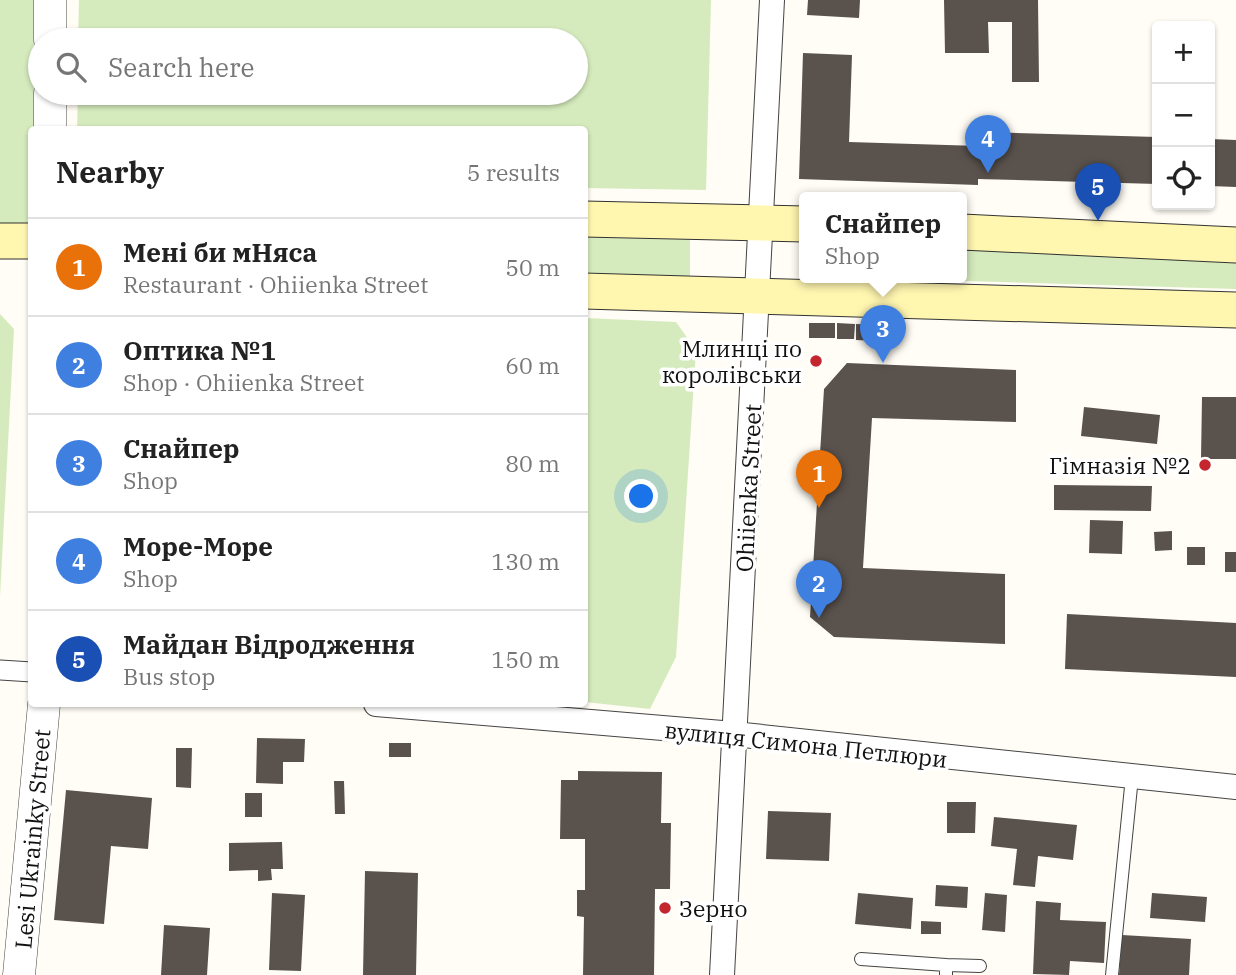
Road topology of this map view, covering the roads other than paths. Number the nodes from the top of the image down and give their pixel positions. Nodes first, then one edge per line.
1 (50, 0) edge
2 (772, 0) edge
3 (50, 28) edge
4 (50, 105) edge
5 (50, 126) edge
6 (588, 219) edge
7 (762, 222) junction
8 (799, 224) edge
9 (967, 232) edge
10 (0, 241) edge
11 (28, 241) edge
12 (1236, 245) edge
13 (588, 291) edge
14 (758, 298) junction
15 (1236, 310) edge
16 (0, 670) edge
17 (28, 672) edge
18 (44, 707) edge
19 (412, 707) edge
20 (734, 734) junction
21 (1132, 777) junction
22 (1236, 787) edge
23 (861, 959) dead end
24 (980, 966) dead end
25 (946, 970) edge
26 (19, 975) edge
27 (722, 975) edge
28 (1112, 975) edge

1 - 3 street
2 - 7 street, Ohiienka Street
4 - 5 street
6 - 7 main road
7 - 8 main road
7 - 14 street, Ohiienka Street
9 - 12 main road
10 - 11 main road
13 - 14 main road
14 - 15 main road
14 - 20 street, Ohiienka Street
16 - 17 street
18 - 26 street, Lesi Ukrainky Street
19 - 20 street, вулиця Симона Петлюри
20 - 21 street, вулиця Симона Петлюри
20 - 27 street, Ohiienka Street
21 - 22 street, вулиця Симона Петлюри
21 - 28 lane
23 - 25 lane
24 - 25 lane

